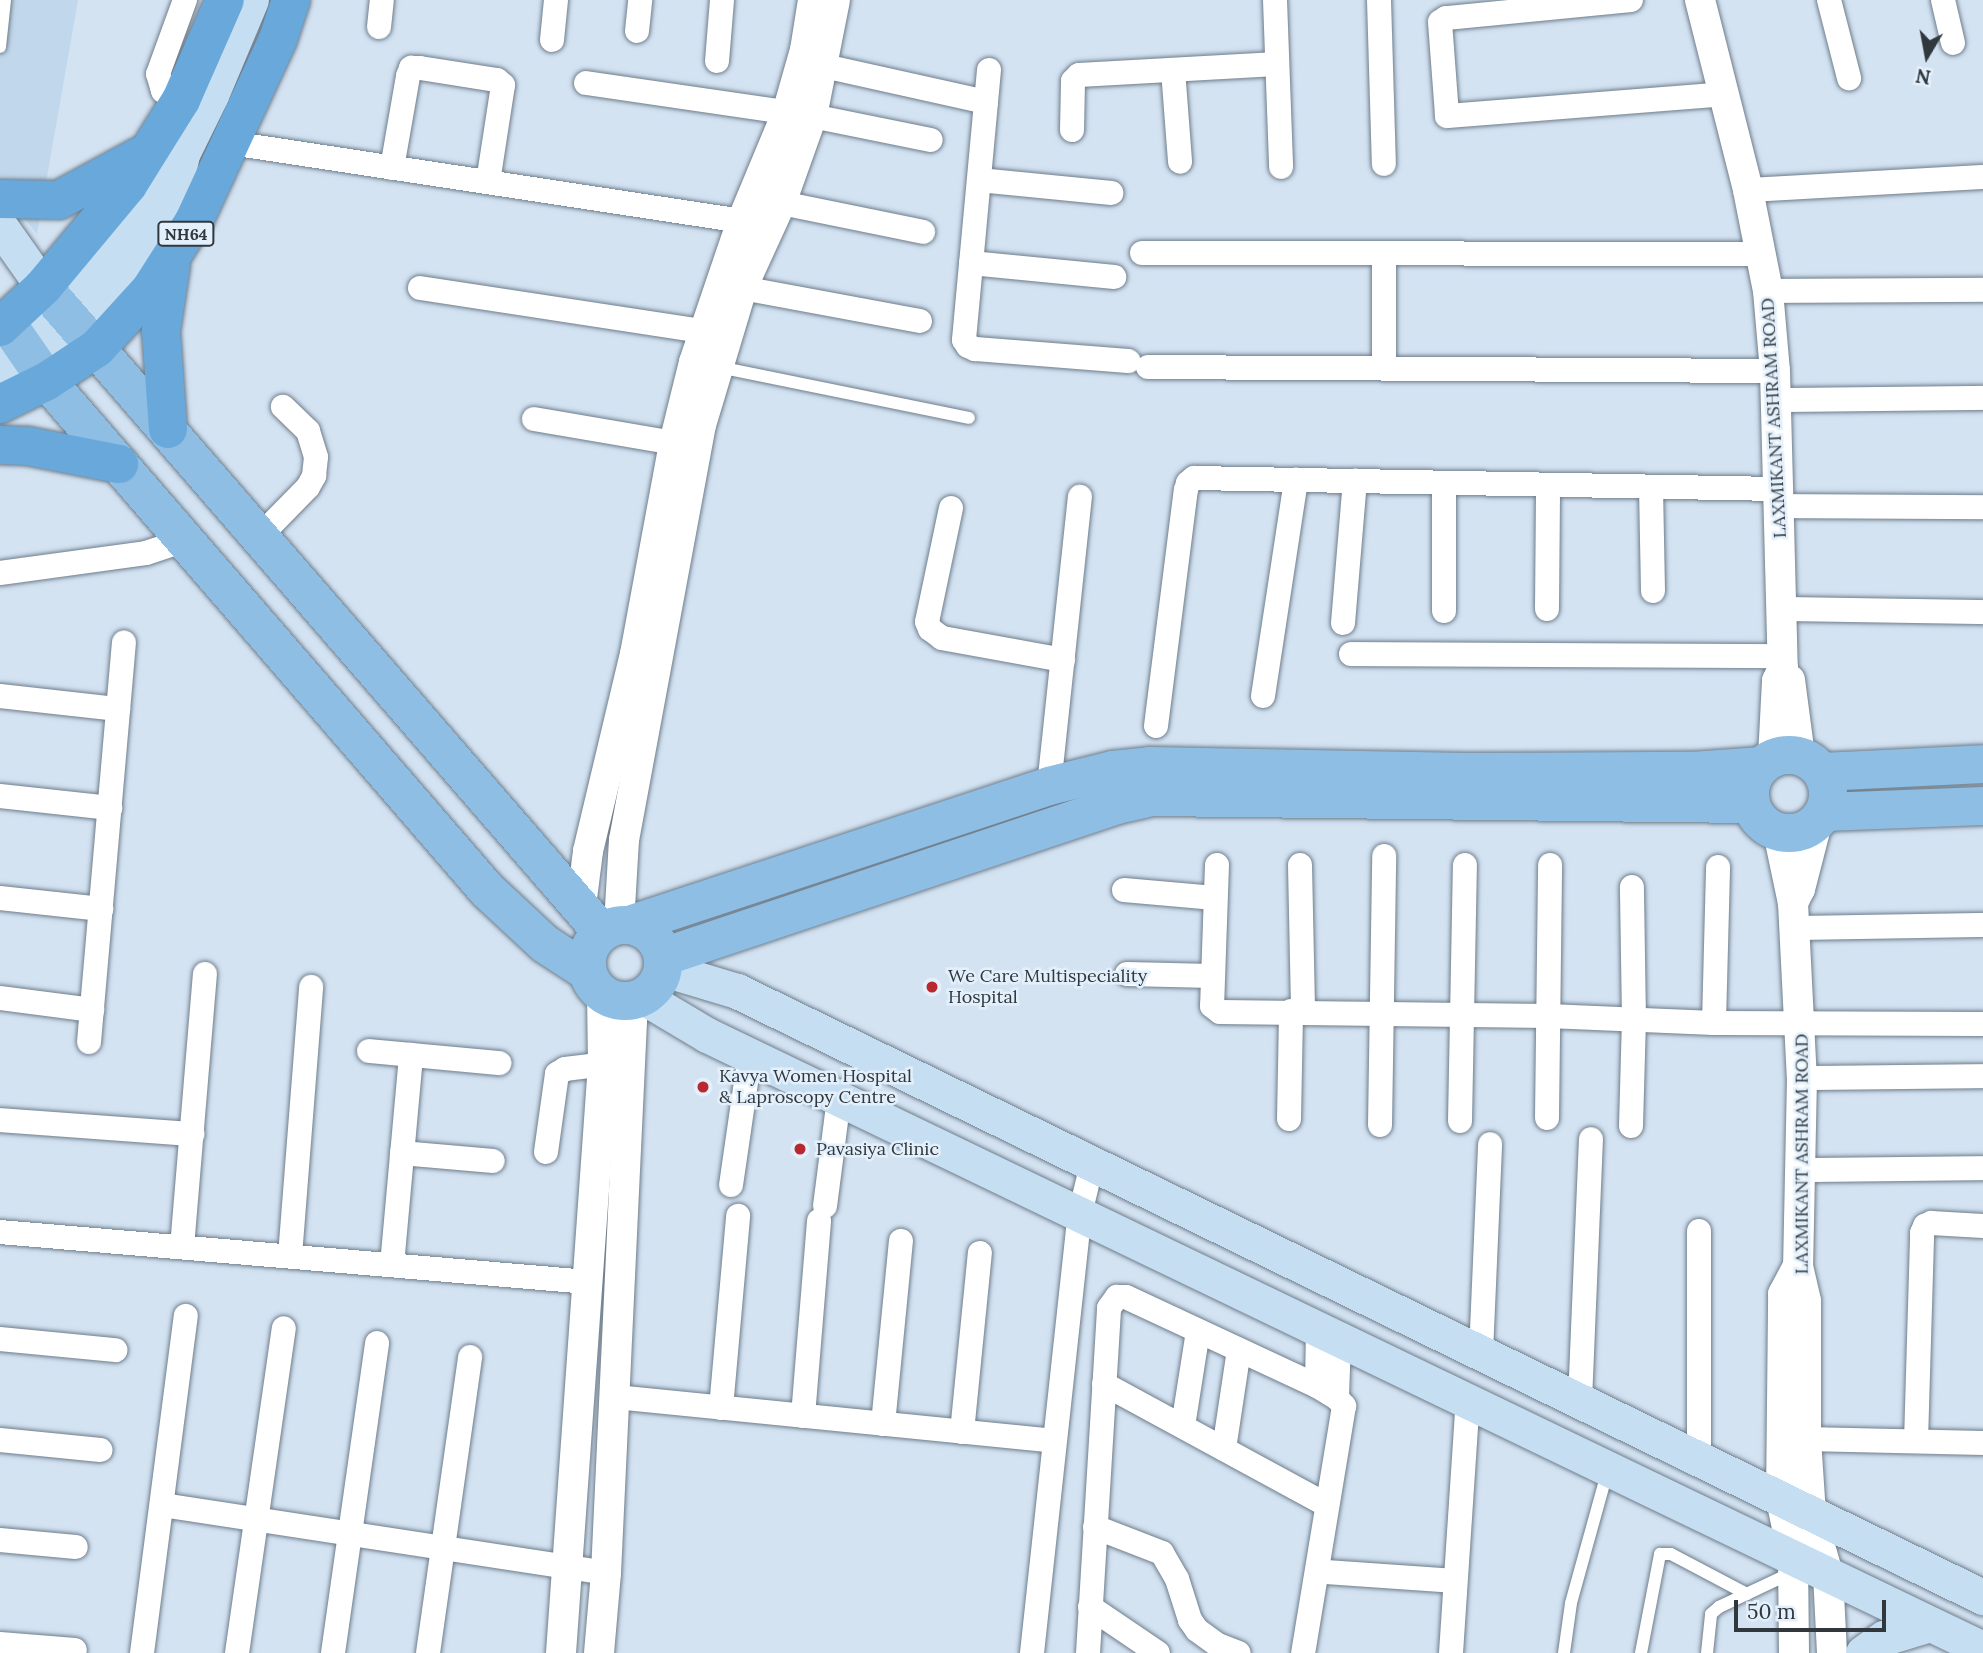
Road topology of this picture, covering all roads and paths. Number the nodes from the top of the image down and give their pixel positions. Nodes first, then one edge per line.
1 (5, 0) edge
2 (185, 0) edge
3 (225, 0) edge
4 (251, 0) edge
5 (290, 0) edge
6 (382, 0) edge
7 (556, 0) edge
8 (640, 0) edge
9 (722, 0) edge
10 (813, 0) edge
11 (835, 0) edge
12 (1275, 0) edge
13 (1379, 0) edge
14 (1632, 0) edge
15 (1700, 0) edge
16 (1829, 0) edge
17 (1942, 0) edge
18 (379, 27) dead end
19 (638, 31) dead end
20 (552, 40) dead end
21 (1953, 43) dead end
22 (0, 47) edge
23 (716, 61) dead end
24 (1277, 64) junction
25 (824, 66) junction
26 (989, 70) dead end
27 (1173, 70) junction
28 (1849, 78) dead end
29 (586, 83) dead end
30 (1724, 94) junction
31 (181, 100) junction
32 (986, 102) junction
33 (799, 114) junction
34 (1072, 130) dead end
35 (931, 140) dead end
36 (231, 143) junction
37 (166, 152) junction
38 (1180, 162) dead end
39 (1384, 164) dead end
40 (1281, 167) dead end
41 (392, 168) junction
42 (1983, 177) edge
43 (979, 180) junction
44 (488, 182) junction
45 (1748, 190) junction
46 (1111, 193) dead end
47 (0, 199) edge
48 (780, 203) junction
49 (742, 221) junction
50 (0, 226) edge
51 (923, 232) dead end
52 (174, 253) junction
53 (1142, 253) dead end
54 (1384, 254) junction
55 (1762, 254) junction
56 (971, 263) junction
57 (1114, 277) dead end
58 (420, 288) dead end
59 (742, 288) junction
60 (1983, 290) edge
61 (1768, 291) junction
62 (70, 317) junction
63 (920, 321) dead end
64 (715, 333) junction
65 (13, 355) edge
66 (717, 366) junction
67 (1384, 368) junction
68 (1775, 385) junction
69 (1983, 398) edge
70 (283, 407) dead end
71 (969, 418) dead end
72 (534, 419) dead end
73 (168, 429) junction
74 (0, 445) edge
75 (685, 445) junction
76 (119, 464) junction
77 (1296, 480) junction
78 (1355, 481) junction
79 (1444, 483) junction
80 (1548, 485) junction
81 (1651, 487) junction
82 (1080, 497) dead end
83 (1778, 498) junction
84 (951, 508) dead end
85 (1983, 508) edge
86 (261, 535) junction
87 (185, 540) junction
88 (0, 573) edge
89 (1653, 591) dead end
90 (1547, 609) dead end
91 (1782, 609) junction
92 (1444, 611) dead end
93 (1983, 612) edge
94 (1343, 624) dead end
95 (124, 643) dead end
96 (1351, 654) dead end
97 (1063, 660) junction
98 (1783, 662) junction
99 (0, 696) edge
100 (1263, 696) dead end
101 (118, 709) junction
102 (1156, 726) dead end
103 (1789, 763) junction
104 (1983, 764) edge
105 (1049, 786) junction
106 (0, 796) edge
107 (1751, 804) junction
108 (1983, 806) edge
109 (110, 808) junction
110 (1821, 817) junction
111 (1778, 832) junction
112 (1384, 856) dead end
113 (1217, 865) dead end
114 (1300, 865) dead end
115 (1465, 865) dead end
116 (1550, 865) dead end
117 (1718, 867) dead end
118 (1632, 887) dead end
119 (1124, 890) dead end
120 (0, 898) edge
121 (1215, 898) junction
122 (101, 909) junction
123 (1794, 915) junction
124 (608, 922) junction
125 (1983, 925) edge
126 (205, 974) dead end
127 (1127, 974) dead end
128 (1213, 976) junction
129 (632, 981) junction
130 (311, 987) dead end
131 (0, 998) edge
132 (92, 1010) junction
133 (1297, 1012) junction
134 (1380, 1012) junction
135 (1463, 1014) junction
136 (1548, 1016) junction
137 (1634, 1020) junction
138 (1714, 1023) junction
139 (1801, 1023) junction
140 (1983, 1024) edge
141 (89, 1042) dead end
142 (369, 1051) dead end
143 (411, 1055) junction
144 (750, 1055) junction
145 (499, 1063) dead end
146 (603, 1064) junction
147 (1983, 1076) edge
148 (1802, 1077) junction
149 (839, 1098) junction
150 (1547, 1118) dead end
151 (1289, 1119) dead end
152 (0, 1120) edge
153 (1460, 1121) dead end
154 (1380, 1125) dead end
155 (1631, 1126) dead end
156 (192, 1134) junction
157 (1591, 1139) dead end
158 (1490, 1144) dead end
159 (546, 1152) dead end
160 (402, 1153) junction
161 (493, 1161) dead end
162 (1092, 1164) junction
163 (1983, 1168) edge
164 (1802, 1170) junction
165 (731, 1185) dead end
166 (1080, 1214) junction
167 (738, 1216) dead end
168 (1983, 1226) edge
169 (1699, 1231) dead end
170 (0, 1232) edge
171 (901, 1241) dead end
172 (182, 1247) junction
173 (980, 1253) dead end
174 (290, 1256) junction
175 (392, 1265) junction
176 (1798, 1266) junction
177 (588, 1282) junction
178 (186, 1316) dead end
179 (284, 1328) dead end
180 (1199, 1331) junction
181 (1328, 1333) junction
182 (0, 1339) edge
183 (377, 1343) dead end
184 (115, 1350) dead end
185 (1239, 1350) junction
186 (1481, 1353) junction
187 (470, 1357) dead end
188 (1104, 1384) junction
189 (1327, 1392) junction
190 (615, 1397) junction
191 (1468, 1400) junction
192 (1580, 1402) junction
193 (721, 1408) junction
194 (803, 1416) junction
195 (883, 1424) junction
196 (1183, 1426) junction
197 (962, 1432) junction
198 (1806, 1439) junction
199 (0, 1440) edge
200 (1053, 1441) junction
201 (1916, 1441) junction
202 (1983, 1443) edge
203 (1224, 1449) junction
204 (101, 1450) dead end
205 (1699, 1459) junction
206 (1609, 1468) junction
207 (162, 1505) junction
208 (1326, 1505) junction
209 (1796, 1506) junction
210 (256, 1520) junction
211 (1096, 1527) junction
212 (350, 1534) junction
213 (0, 1540) edge
214 (76, 1547) dead end
215 (443, 1548) junction
216 (1793, 1564) junction
217 (568, 1567) junction
218 (1327, 1572) dead end
219 (606, 1573) junction
220 (1828, 1574) junction
221 (1455, 1581) junction
222 (1747, 1594) junction
223 (1983, 1597) edge
224 (1090, 1606) junction
225 (1944, 1637) edge
226 (0, 1644) edge
227 (1983, 1649) edge
228 (75, 1650) dead end
229 (142, 1653) edge
230 (237, 1653) edge
231 (333, 1653) edge
232 (428, 1653) edge
233 (561, 1653) edge
234 (599, 1653) edge
235 (1032, 1653) edge
236 (1088, 1653) edge
237 (1158, 1653) edge
238 (1239, 1653) edge
239 (1303, 1653) edge
240 (1451, 1653) edge
241 (1564, 1653) edge
242 (1641, 1653) edge
243 (1707, 1653) edge
244 (1794, 1653) edge
245 (1832, 1653) edge
246 (1863, 1653) edge

1 - 22 lane
2 - 31 street
3 - 31 highway, NH64
4 - 37 main road
5 - 36 highway, NH64
6 - 18 street
7 - 20 street
8 - 19 street
9 - 23 street
10 - 33 street
11 - 25 street
12 - 24 street
13 - 39 street
14 - 30 street
15 - 30 street, LAXMIKANT ASHRAM ROAD
16 - 28 street
17 - 21 street
24 - 27 street
24 - 40 street
25 - 32 street
25 - 33 street
26 - 32 street
27 - 34 street
27 - 38 street
29 - 33 street
30 - 45 street, LAXMIKANT ASHRAM ROAD
31 - 37 highway, NH64
32 - 43 street
33 - 35 street
33 - 48 street
33 - 49 street
36 - 41 street
36 - 52 highway, NH64
37 - 47 highway
37 - 62 highway, NH64
37 - 62 main road
41 - 44 street
41 - 44 street
42 - 45 street
43 - 46 street
43 - 56 street
44 - 49 street
45 - 55 street, LAXMIKANT ASHRAM ROAD
48 - 51 street
48 - 59 street
49 - 64 street
50 - 62 main road
52 - 62 highway, NH64
52 - 73 highway
53 - 54 street
54 - 55 street
54 - 67 street
55 - 61 street, LAXMIKANT ASHRAM ROAD
56 - 57 street
56 - 67 street
58 - 64 street
59 - 63 street
59 - 64 street
60 - 61 street
61 - 68 street, LAXMIKANT ASHRAM ROAD
62 - 65 highway, NH64
62 - 65 highway, NH64
62 - 73 main road
64 - 66 street
64 - 75 street
65 - 76 main road
66 - 71 lane
66 - 75 street
67 - 68 street
68 - 69 street
68 - 83 street, LAXMIKANT ASHRAM ROAD
70 - 86 street
72 - 75 street
73 - 86 main road
74 - 76 highway
75 - 124 street
75 - 124 street
76 - 87 main road
77 - 78 street
77 - 100 street
77 - 102 street
78 - 79 street
78 - 94 street
79 - 80 street
79 - 92 street
80 - 81 street
80 - 90 street
81 - 83 street
81 - 89 street
82 - 97 street
83 - 85 street
83 - 91 street, LAXMIKANT ASHRAM ROAD
84 - 97 street
86 - 124 main road
87 - 88 street
87 - 129 main road
91 - 93 street
91 - 98 street, LAXMIKANT ASHRAM ROAD
95 - 101 street
96 - 98 street
97 - 105 street
98 - 103 street, LAXMIKANT ASHRAM ROAD
99 - 101 street
101 - 109 street
103 - 104 main road
103 - 105 main road
103 - 107 main road
103 - 110 main road
105 - 124 main road
106 - 109 street
107 - 111 main road
107 - 129 main road
108 - 110 main road
109 - 122 street
110 - 111 main road
110 - 123 street, LAXMIKANT ASHRAM ROAD
111 - 123 street
112 - 134 street
113 - 121 street
114 - 133 street
115 - 135 street
116 - 136 street
117 - 138 street
118 - 137 street
119 - 121 street
120 - 122 street
121 - 128 street
122 - 132 street
123 - 125 street
123 - 139 street, LAXMIKANT ASHRAM ROAD
124 - 129 main road
124 - 129 main road
126 - 156 street
127 - 128 street
128 - 133 street
129 - 144 main road
129 - 146 street
129 - 162 main road
129 - 190 street
130 - 174 street
131 - 132 street
132 - 141 street
133 - 134 street
133 - 151 street
134 - 135 street
134 - 154 street
135 - 136 street
135 - 153 street
136 - 137 street
136 - 150 street
137 - 138 street
137 - 155 street
138 - 139 street
139 - 140 street
139 - 148 street, LAXMIKANT ASHRAM ROAD
142 - 143 street
143 - 145 street
143 - 160 street
144 - 149 main road
144 - 165 street
146 - 159 street
146 - 177 street
147 - 148 street
148 - 164 street, LAXMIKANT ASHRAM ROAD
149 - 166 main road
149 - 194 street
152 - 156 street
156 - 172 street
157 - 192 street
158 - 186 street
160 - 161 street
160 - 175 street
162 - 166 street
162 - 186 main road
163 - 164 street
164 - 176 street, LAXMIKANT ASHRAM ROAD
166 - 181 main road
166 - 200 street
167 - 193 street
168 - 201 street
169 - 205 street
170 - 172 street
171 - 195 street
172 - 174 street
173 - 197 street
174 - 175 street
175 - 177 street
176 - 198 street, LAXMIKANT ASHRAM ROAD
176 - 209 street
177 - 217 street
178 - 207 street
179 - 210 street
180 - 185 street
180 - 188 street
180 - 196 street
181 - 189 street
181 - 191 main road
182 - 184 street
183 - 212 street
185 - 189 street
185 - 203 street
186 - 192 main road
187 - 215 street
188 - 196 street
188 - 211 street
189 - 208 street
190 - 193 street
190 - 219 street
191 - 206 main road
191 - 221 street
192 - 205 main road
193 - 194 street
194 - 195 street
195 - 197 street
196 - 203 street
197 - 200 street
198 - 201 street
198 - 209 street, LAXMIKANT ASHRAM ROAD
199 - 204 street
200 - 235 street
201 - 202 street
203 - 208 street
205 - 209 main road
206 - 216 main road
206 - 241 lane
207 - 210 street
207 - 229 street
208 - 239 street
209 - 216 street
209 - 220 street, LAXMIKANT ASHRAM ROAD
209 - 223 main road
210 - 212 street
210 - 230 street
211 - 224 street
211 - 238 street
212 - 215 street
212 - 231 street
213 - 214 street
215 - 217 street
215 - 232 street
216 - 220 main road
216 - 222 lane
216 - 244 street
217 - 219 street
217 - 233 street
218 - 221 street
219 - 234 street
220 - 225 main road
220 - 245 street, LAXMIKANT ASHRAM ROAD
221 - 240 street
222 - 242 lane
222 - 243 lane
224 - 236 street
224 - 237 street
225 - 227 main road
225 - 246 main road
226 - 228 street

